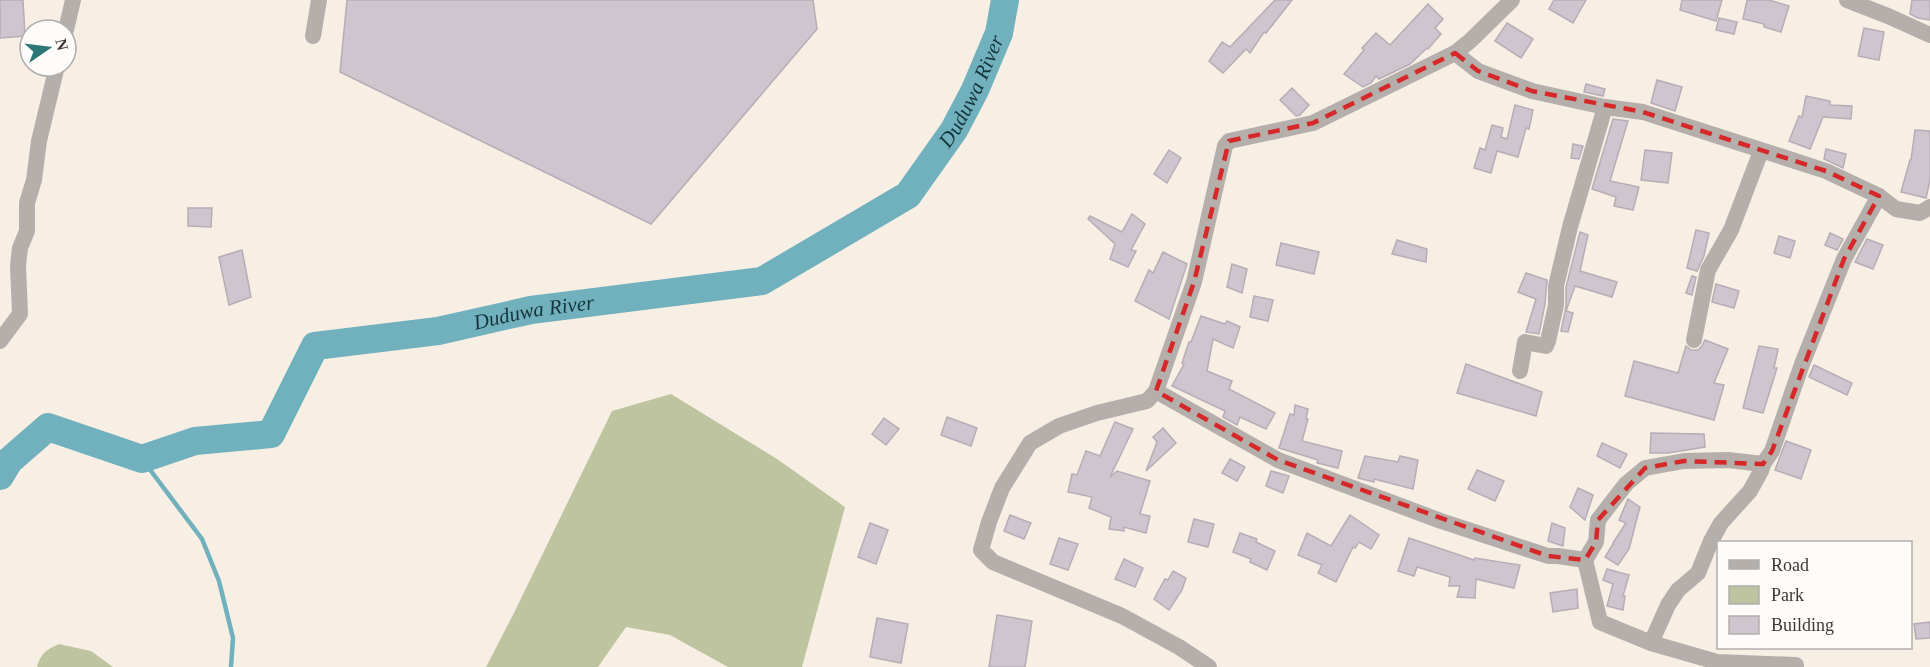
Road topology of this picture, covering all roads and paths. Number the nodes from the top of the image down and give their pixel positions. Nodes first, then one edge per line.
1 (74, 0) edge
2 (319, 0) edge
3 (1512, 0) edge
4 (1847, 0) edge
5 (69, 18) edge
6 (313, 36) dead end
7 (1930, 36) edge
8 (1455, 52) junction
9 (54, 78) edge
10 (1605, 107) junction
11 (1761, 151) junction
12 (1879, 196) junction
13 (1930, 207) edge
14 (1694, 340) dead end
15 (0, 341) edge
16 (1520, 371) dead end
17 (1156, 390) junction
18 (1763, 464) junction
19 (1585, 561) junction
20 (1651, 643) junction
21 (1209, 667) edge
22 (1796, 667) edge

1 - 5 street
2 - 6 street
3 - 8 street
4 - 7 street
8 - 10 street
8 - 17 street
9 - 15 street
10 - 11 street
10 - 16 street
11 - 12 street
11 - 14 street
12 - 13 street
12 - 18 street
17 - 19 street
17 - 21 street
18 - 19 street
18 - 20 street
19 - 20 street
20 - 22 street

